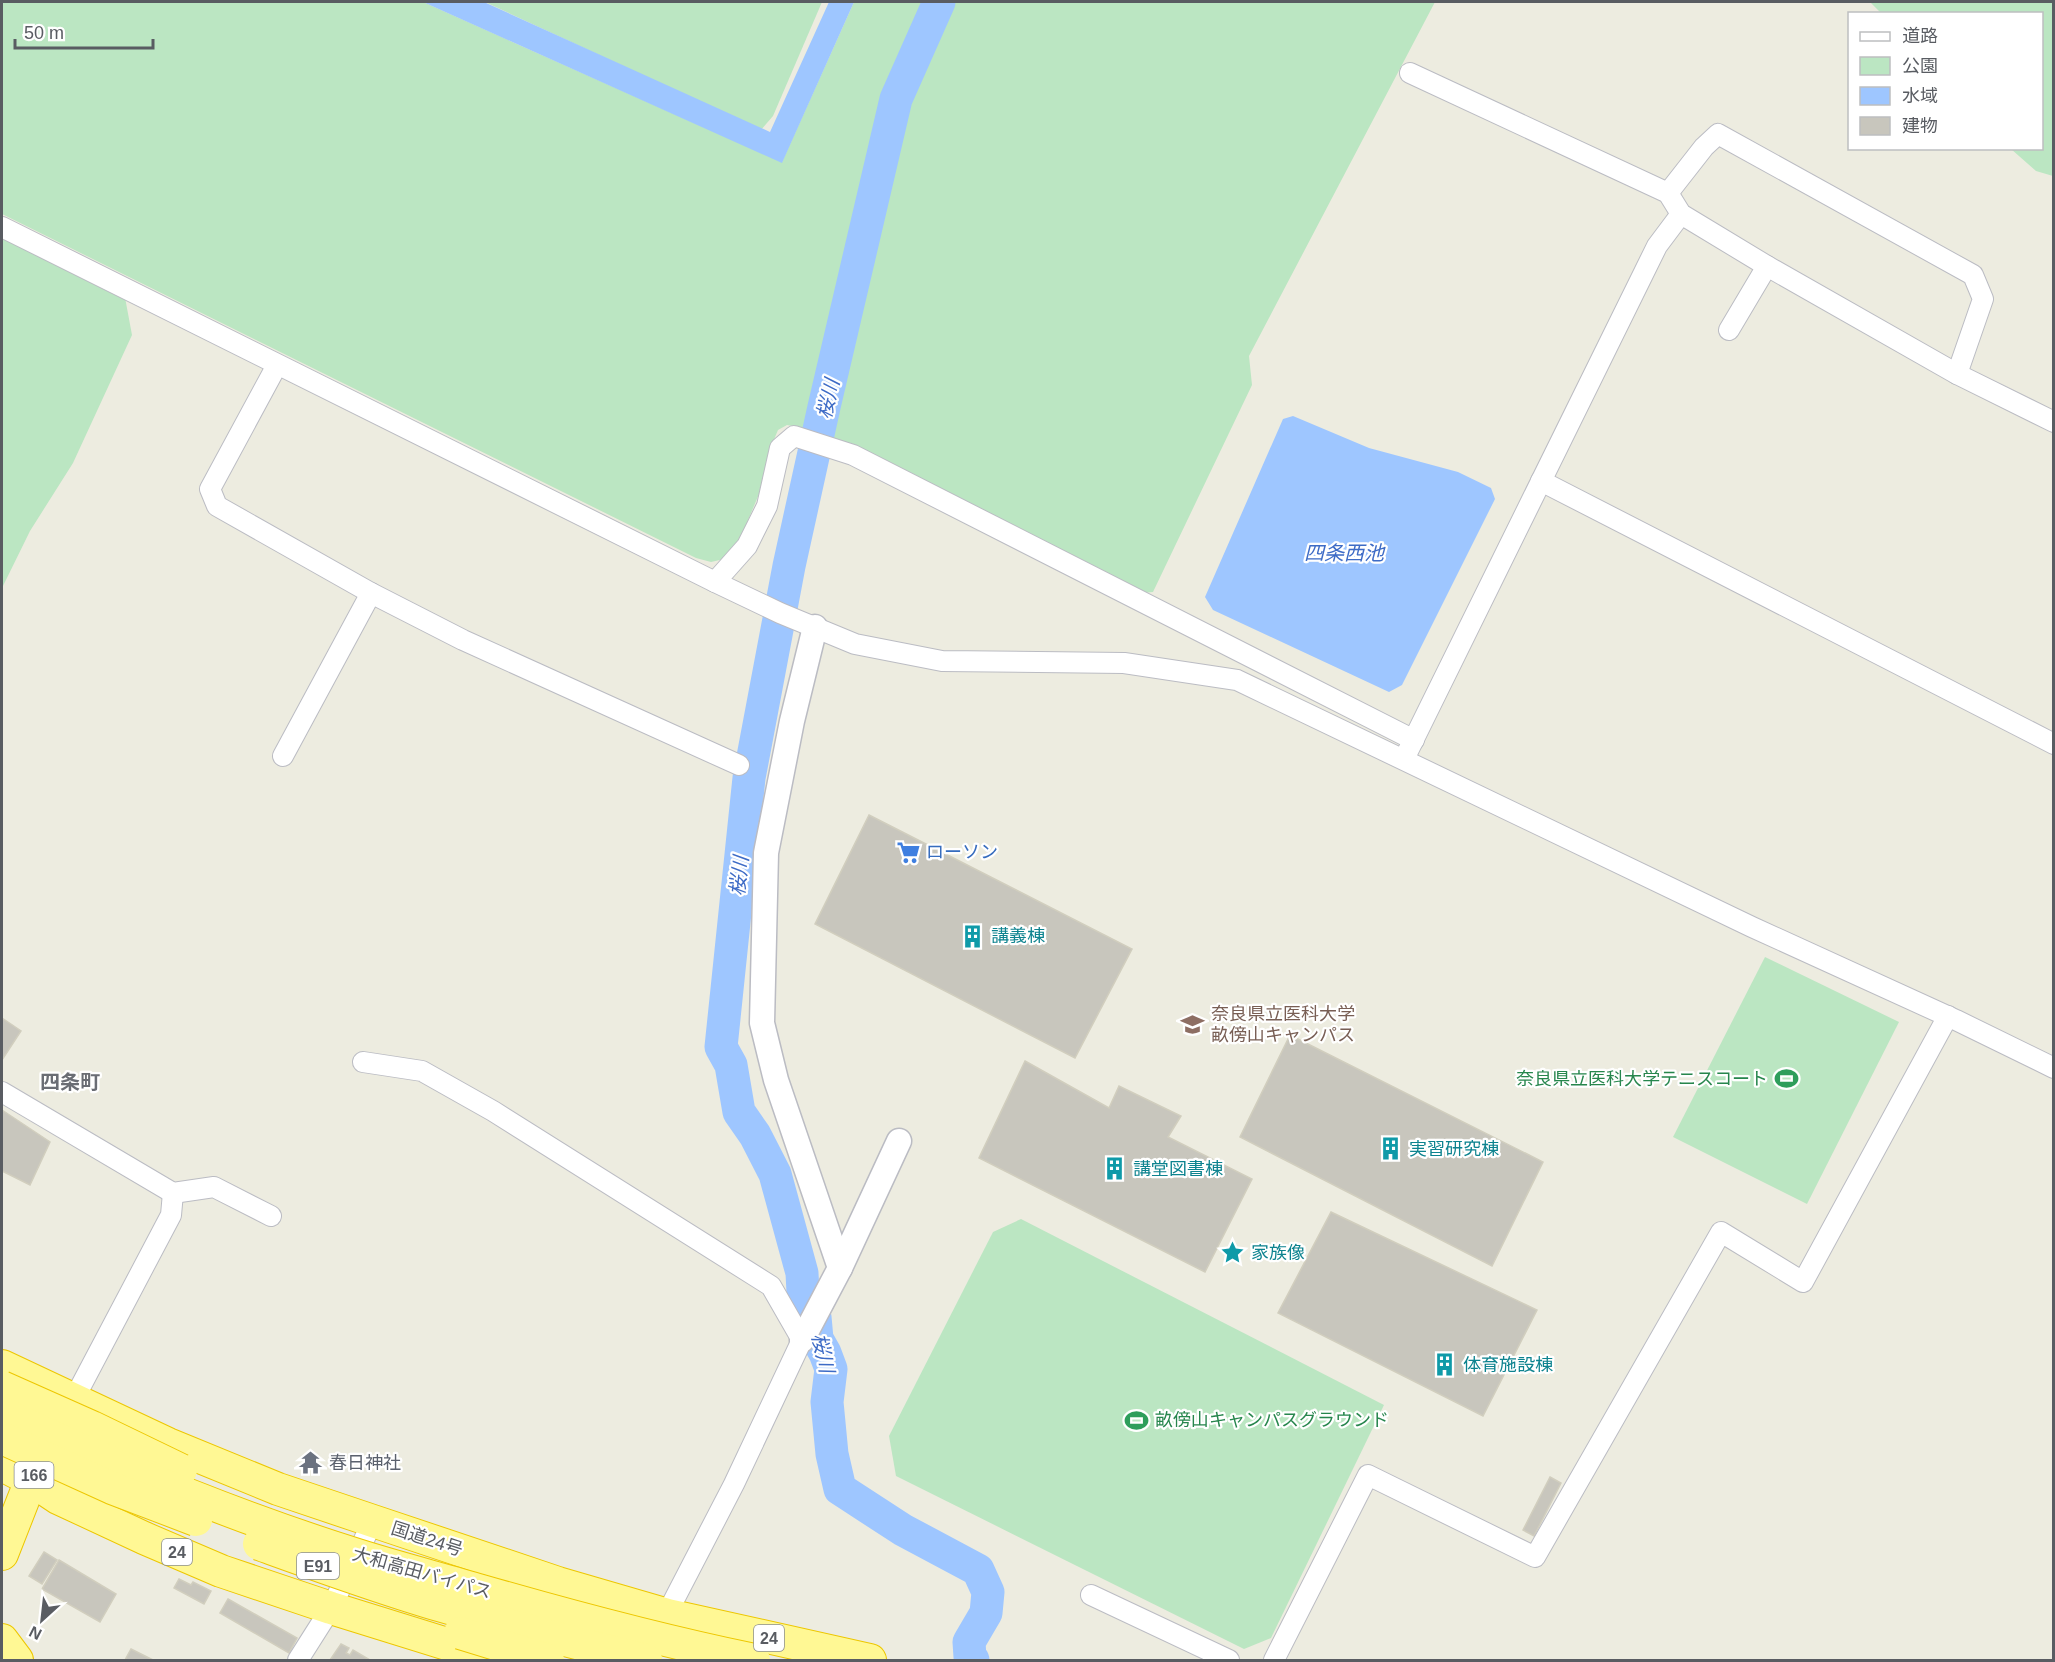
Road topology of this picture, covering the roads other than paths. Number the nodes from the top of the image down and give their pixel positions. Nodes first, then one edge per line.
1 (1410, 73) dead end
2 (1668, 193) junction
3 (1681, 214) junction
4 (2, 227) edge
5 (1767, 266) junction
6 (1729, 330) dead end
7 (277, 365) junction
8 (1957, 374) junction
9 (2054, 422) edge
10 (1541, 481) junction
11 (715, 582) junction
12 (370, 593) junction
13 (815, 627) junction
14 (1414, 740) junction
15 (2054, 744) edge
16 (283, 756) dead end
17 (1404, 759) junction
18 (739, 765) dead end
19 (1948, 1016) junction
20 (363, 1062) dead end
21 (2054, 1068) edge
22 (2, 1092) edge
23 (899, 1141) dead end
24 (172, 1193) junction
25 (271, 1216) dead end
26 (840, 1268) junction
27 (802, 1340) junction
28 (2, 1366) edge
29 (2, 1387) edge
30 (74, 1399) junction
31 (2, 1413) edge
32 (2, 1438) edge
33 (2, 1465) edge
34 (31, 1480) junction
35 (373, 1521) junction
36 (2, 1554) edge
37 (1091, 1595) dead end
38 (322, 1597) junction
39 (668, 1615) junction
40 (601, 1625) junction
41 (2, 1640) edge
42 (17, 1660) edge
43 (298, 1660) edge
44 (499, 1660) edge
45 (548, 1660) edge
46 (638, 1660) edge
47 (646, 1660) edge
48 (754, 1660) edge
49 (870, 1660) edge
50 (1229, 1660) edge
51 (1274, 1660) edge

1 - 2 street
2 - 3 street
2 - 8 street
3 - 5 street
3 - 10 street
4 - 7 street
5 - 6 street
5 - 8 street
7 - 11 street
7 - 12 street
8 - 9 street
10 - 14 street
10 - 15 street
11 - 13 street
11 - 14 street
12 - 16 street
12 - 18 street
13 - 17 street
13 - 26 street
14 - 17 street
17 - 19 street
19 - 21 street
19 - 51 street
20 - 27 street
22 - 24 street
23 - 26 street
24 - 25 street
24 - 30 street
26 - 27 street
27 - 39 street
28 - 30 highway, 国道24号 / 24
29 - 40 highway, bridge
30 - 34 highway, 166
30 - 35 highway, 国道24号 / 24
31 - 40 highway, 大和高田バイパス / E91, bridge
32 - 47 highway, 大和高田バイパス / E91, bridge
33 - 34 highway
34 - 36 highway, 166
34 - 38 highway
35 - 38 street
35 - 39 highway, 国道24号 / 24
37 - 50 street
38 - 43 street
38 - 44 highway
38 - 45 highway, bridge
39 - 46 street
39 - 49 highway, 国道24号 / 24
40 - 48 highway, 大和高田バイパス / E91, bridge
41 - 42 highway

